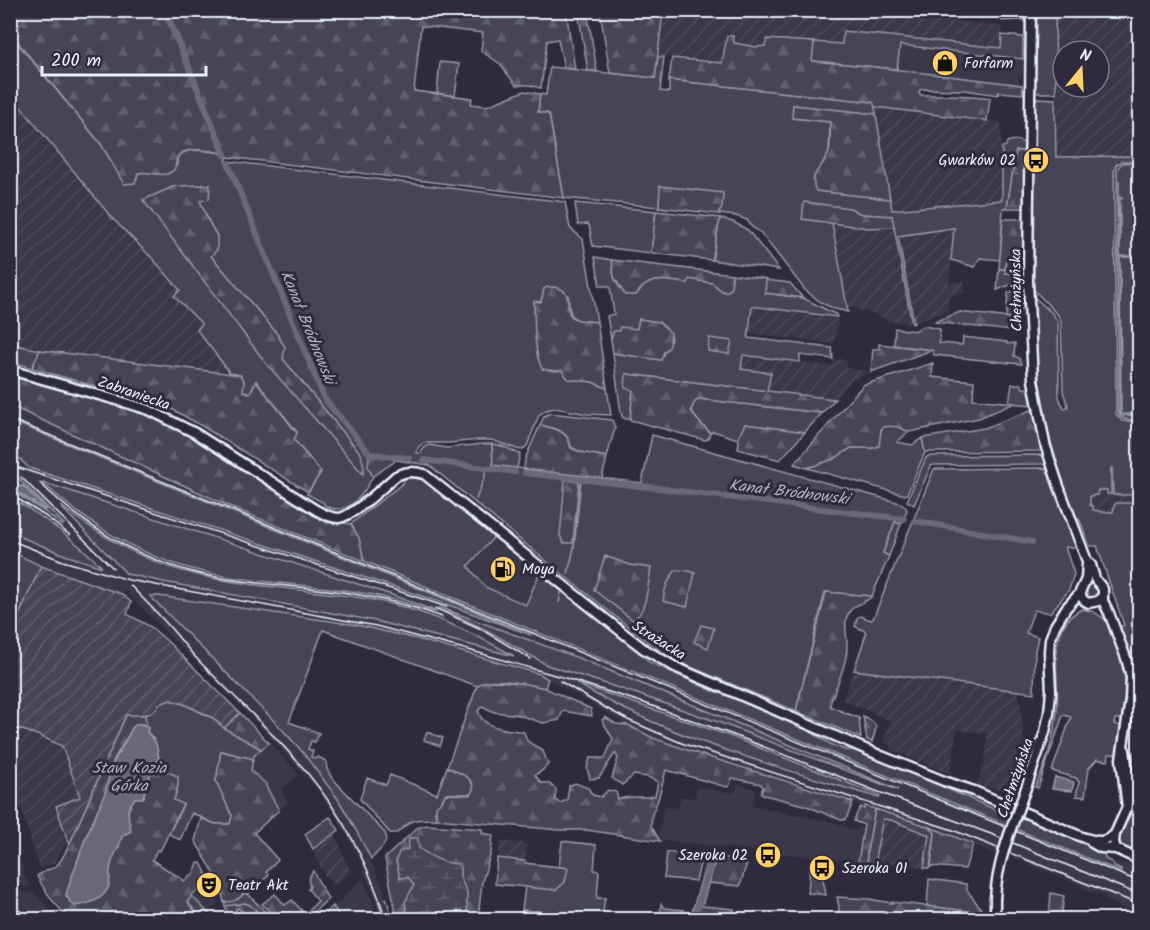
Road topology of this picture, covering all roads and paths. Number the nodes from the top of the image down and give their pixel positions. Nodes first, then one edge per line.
1 (1031, 10) edge
2 (10, 370) edge
3 (270, 481) joint
4 (1087, 561) junction
5 (1100, 584) junction
6 (1082, 587) junction
7 (1103, 594) junction
8 (1090, 603) junction
9 (1064, 613) junction
10 (1111, 621) junction
11 (1124, 743) junction
12 (1138, 808) edge
13 (1126, 809) junction
14 (1115, 834) junction
15 (1082, 837) junction
16 (1116, 849) junction
17 (1140, 852) edge
18 (1130, 856) junction
19 (1140, 860) edge
20 (995, 920) edge

1 - 4 main road, Chełmżyńska
2 - 3 main road, Zabraniecka
3 - 15 main road, Strażacka
4 - 5 main road, Chełmżyńska
4 - 6 main road, Chełmżyńska
5 - 6 main road
5 - 7 main road
6 - 8 main road
6 - 9 main road, Chełmżyńska
7 - 8 main road
7 - 10 main road
8 - 9 main road
8 - 10 main road
9 - 20 main road, Chełmżyńska, bridge
10 - 11 main road
11 - 12 main road
11 - 13 main road
12 - 13 main road
13 - 14 main road
14 - 15 main road, Strażacka
14 - 16 main road
15 - 16 main road, Strażacka
16 - 18 main road, Strażacka
17 - 18 main road
18 - 19 main road

